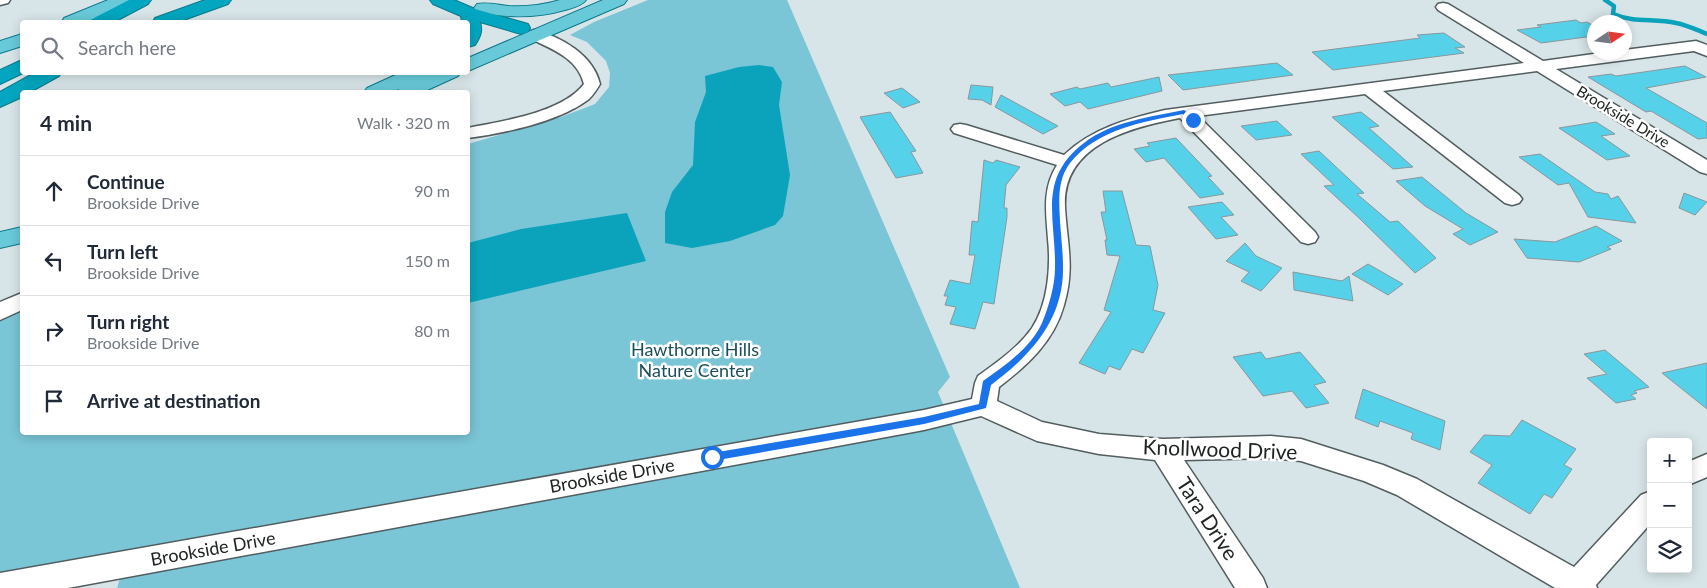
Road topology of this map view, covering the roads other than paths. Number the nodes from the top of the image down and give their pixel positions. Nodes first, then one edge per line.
1 (123, 0) edge
2 (142, 0) edge
3 (181, 0) edge
4 (222, 0) edge
5 (439, 0) edge
6 (577, 0) edge
7 (590, 0) edge
8 (618, 0) edge
9 (473, 7) edge
10 (1443, 7) dead end
11 (76, 20) edge
12 (105, 20) edge
13 (155, 20) edge
14 (527, 32) junction
15 (470, 37) edge
16 (20, 41) edge
17 (0, 47) edge
18 (470, 51) edge
19 (1707, 51) edge
20 (470, 64) edge
21 (1539, 66) junction
22 (20, 67) edge
23 (47, 75) edge
24 (64, 75) edge
25 (413, 75) edge
26 (444, 75) edge
27 (0, 78) edge
28 (1369, 88) junction
29 (36, 90) edge
30 (379, 90) edge
31 (411, 90) edge
32 (20, 99) edge
33 (0, 101) edge
34 (0, 110) edge
35 (1184, 112) junction
36 (960, 129) dead end
37 (470, 132) edge
38 (1068, 162) junction
39 (1707, 168) edge
40 (1512, 199) dead end
41 (20, 217) edge
42 (0, 222) edge
43 (20, 235) edge
44 (1308, 237) dead end
45 (0, 240) edge
46 (20, 302) edge
47 (0, 312) edge
48 (983, 406) junction
49 (1163, 450) junction
50 (1707, 465) edge
51 (1692, 472) edge
52 (1647, 508) edge
53 (0, 587) edge
54 (1580, 587) edge
55 (1252, 588) edge

1 - 11 main road
2 - 12 highway
3 - 13 highway
4 - 13 highway
5 - 9 highway
6 - 9 main road
7 - 14 main road
8 - 14 main road
9 - 14 highway
9 - 15 highway
10 - 21 street, Brookside Drive
14 - 18 main road
14 - 20 main road
14 - 37 street
16 - 17 main road
19 - 21 street, Brookside Drive
21 - 28 street, Brookside Drive
21 - 39 street, Brookside Drive
22 - 27 highway
23 - 33 highway
24 - 29 highway
25 - 30 main road
26 - 31 main road
28 - 35 street, Brookside Drive
28 - 40 street
32 - 34 highway
35 - 38 street, Brookside Drive
35 - 44 street
36 - 38 street
38 - 48 street, Brookside Drive
41 - 42 main road
43 - 45 main road
46 - 47 street
48 - 49 street, Knollwood Drive
48 - 53 street, Brookside Drive
49 - 54 street, Knollwood Drive
49 - 55 street, Tara Drive
50 - 51 street
52 - 54 street

